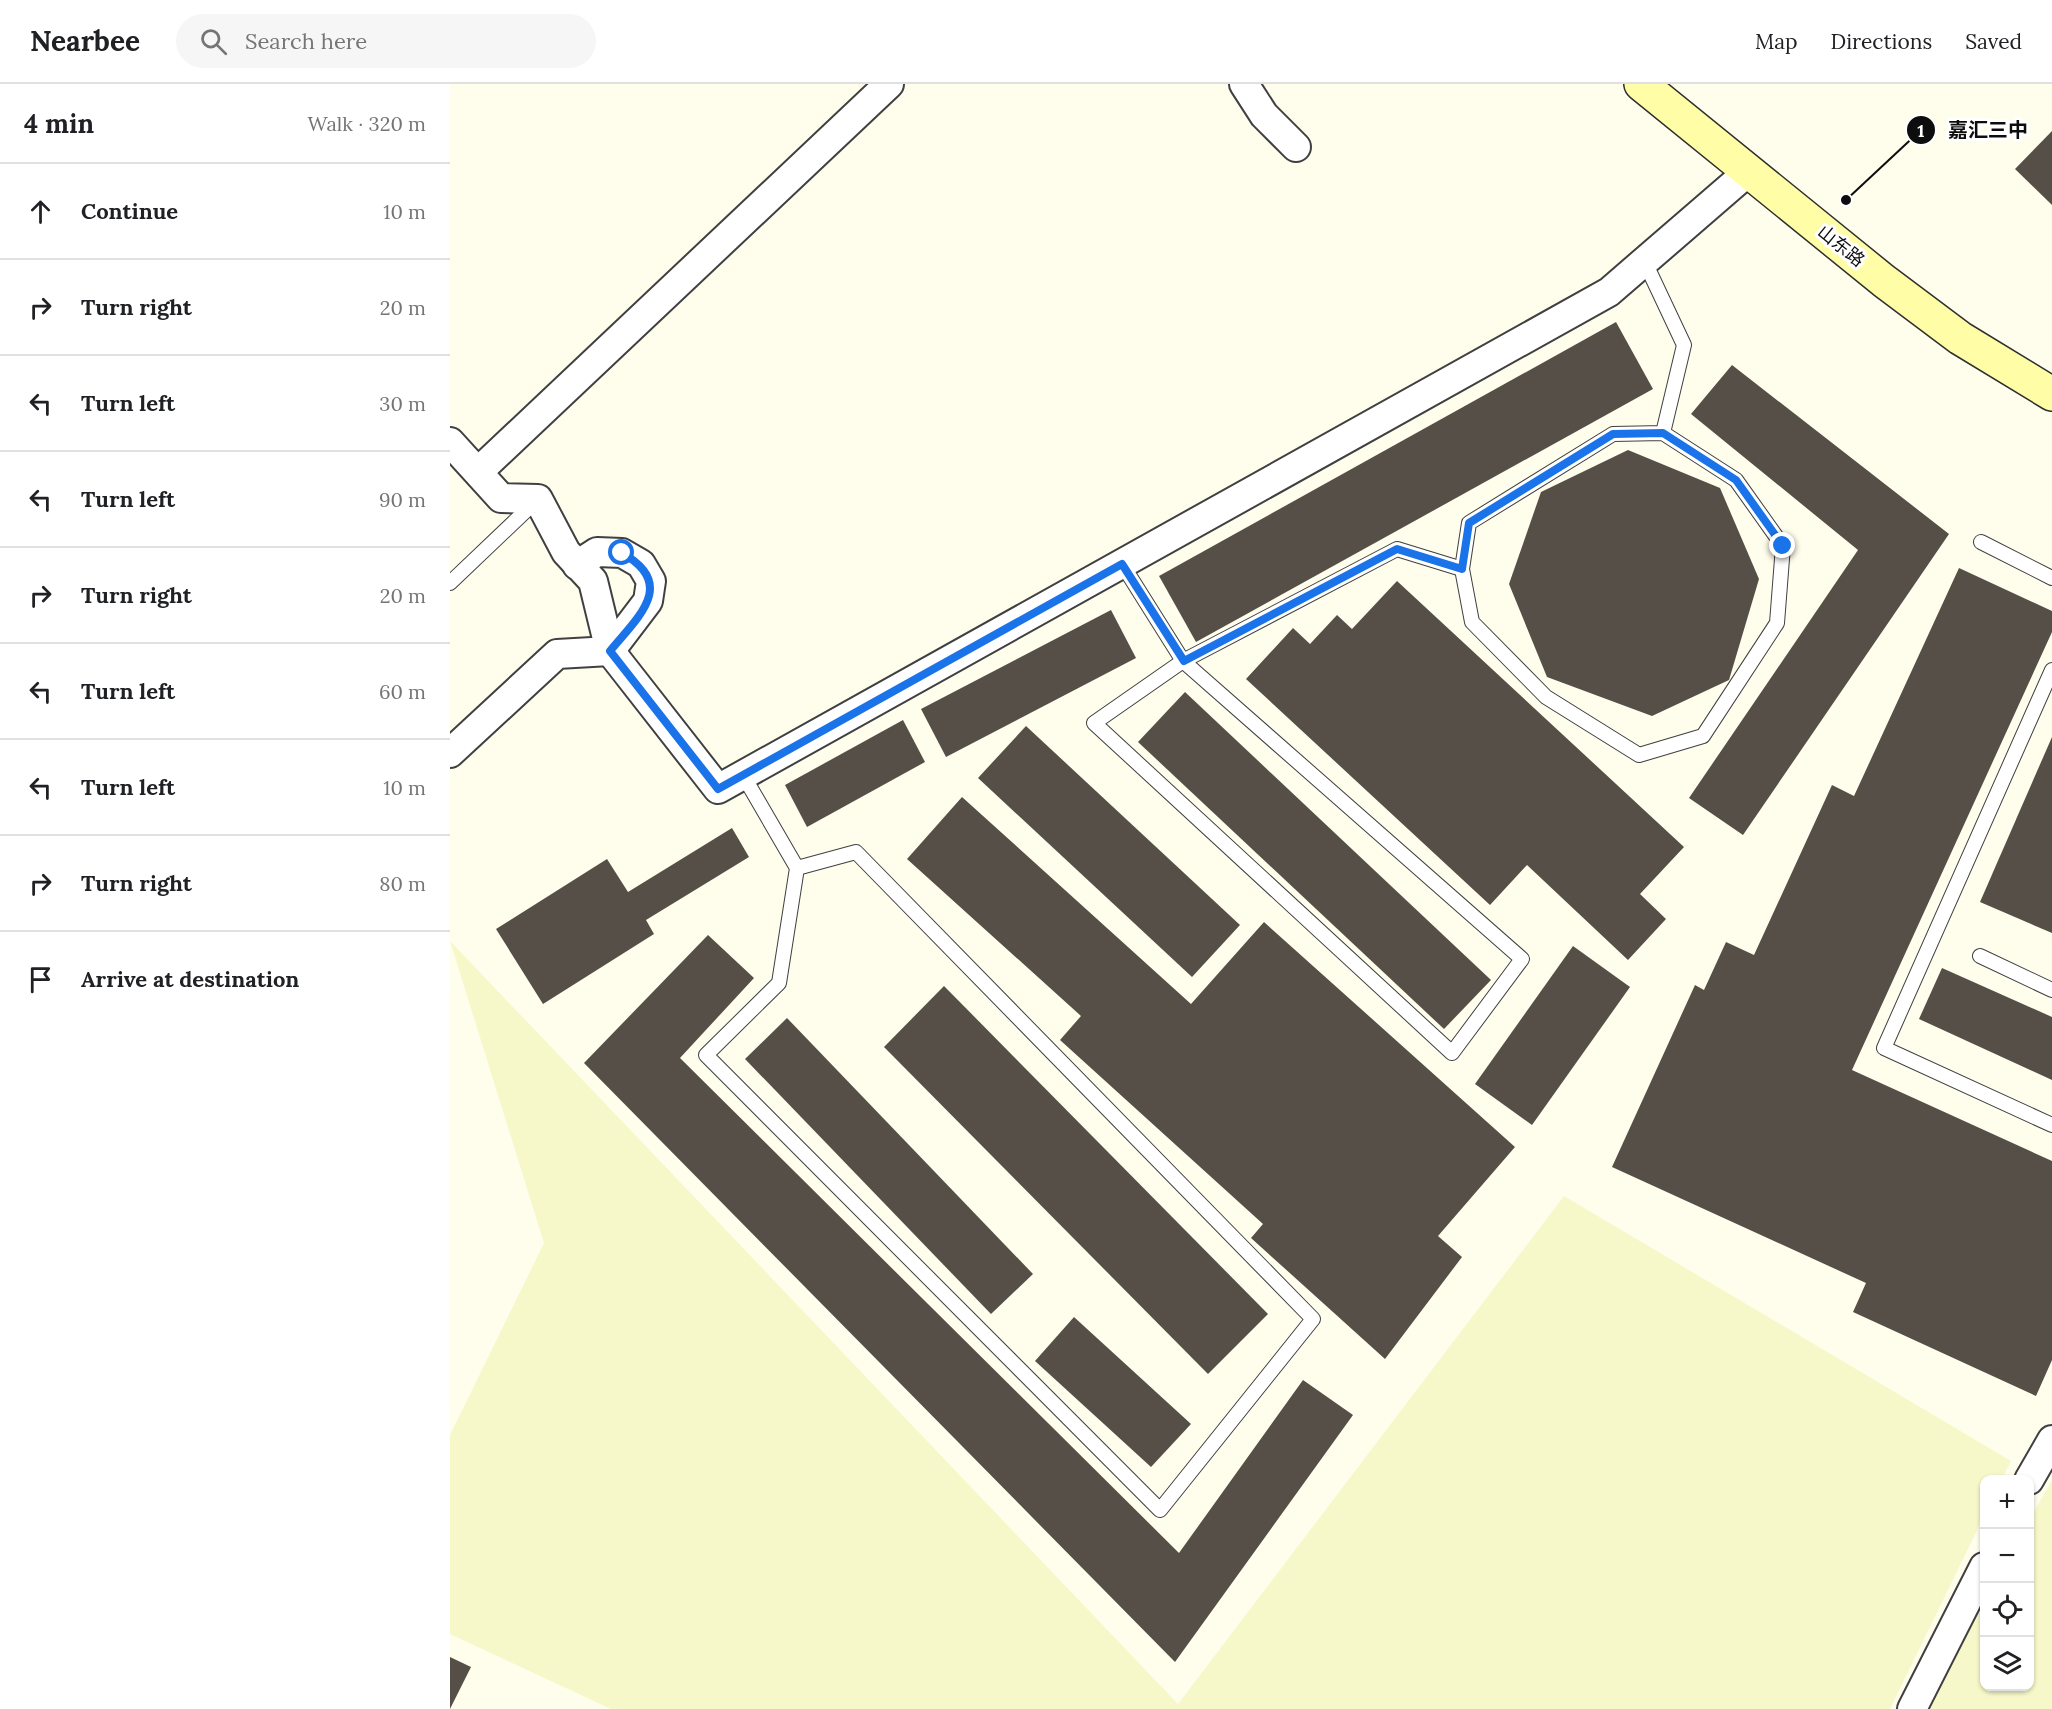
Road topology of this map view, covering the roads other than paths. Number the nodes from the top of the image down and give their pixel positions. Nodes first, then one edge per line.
1 (1244, 84) edge
2 (1641, 84) edge
3 (876, 88) edge
4 (1296, 147) dead end
5 (1749, 171) junction
6 (1644, 260) junction
7 (2052, 394) edge
8 (1663, 433) junction
9 (450, 442) edge
10 (478, 472) junction
11 (538, 499) junction
12 (1981, 542) dead end
13 (1122, 564) junction
14 (577, 565) junction
15 (1462, 569) junction
16 (2052, 578) edge
17 (450, 583) edge
18 (610, 651) junction
19 (1184, 661) junction
20 (2052, 670) edge
21 (450, 753) edge
22 (743, 775) junction
23 (797, 868) junction
24 (1980, 956) dead end
25 (2052, 990) edge
26 (2052, 1125) edge
27 (2052, 1440) edge
28 (2031, 1475) edge
29 (1980, 1575) edge
30 (1912, 1709) edge

1 - 4 street
2 - 5 main road, 山东路
3 - 10 street
5 - 6 street
5 - 7 main road, 山东路
6 - 8 lane
6 - 13 street
8 - 15 lane
8 - 15 lane
9 - 10 street
10 - 11 street
11 - 14 street
11 - 17 lane
12 - 16 lane
13 - 19 lane
13 - 22 street
14 - 18 street
14 - 18 street
15 - 19 lane
18 - 21 street
18 - 22 street
19 - 19 lane
20 - 26 lane
22 - 23 lane
23 - 23 lane
24 - 25 lane
27 - 28 street
29 - 30 street

